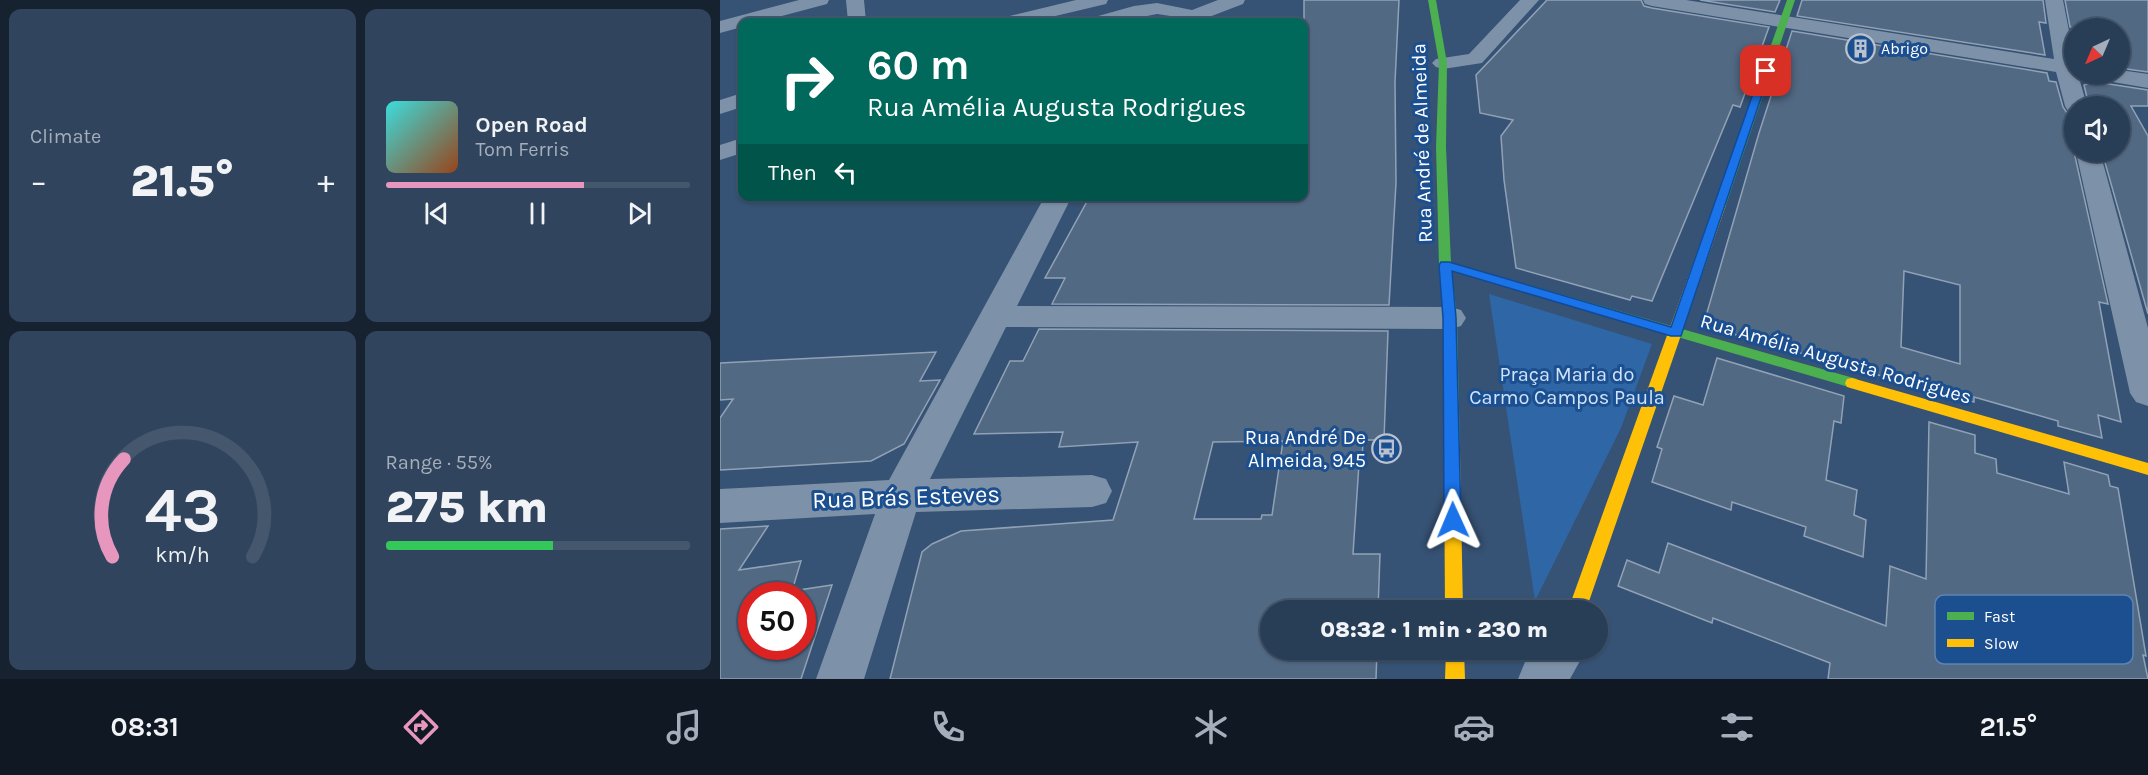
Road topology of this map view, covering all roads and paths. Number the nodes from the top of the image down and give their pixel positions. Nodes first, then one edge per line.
1 (820, 0) edge
2 (855, 0) edge
3 (1099, 0) edge
4 (1236, 0) edge
5 (1432, 0) edge
6 (1530, 0) edge
7 (1652, 0) edge
8 (1791, 0) edge
9 (2054, 0) edge
10 (753, 18) edge
11 (857, 18) edge
12 (1025, 18) edge
13 (1113, 18) edge
14 (1186, 18) edge
15 (1192, 18) edge
16 (738, 22) edge
17 (1783, 22) junction
18 (720, 27) edge
19 (2064, 42) edge
20 (1443, 63) junction
21 (2064, 67) edge
22 (2130, 78) edge
23 (2148, 81) edge
24 (738, 101) edge
25 (720, 107) edge
26 (738, 146) edge
27 (720, 153) edge
28 (2091, 162) edge
29 (1056, 201) edge
30 (1445, 265) junction
31 (2138, 310) edge
32 (996, 316) junction
33 (1450, 318) junction
34 (1676, 333) junction
35 (2148, 393) edge
36 (2148, 469) edge
37 (1092, 491) dead end
38 (901, 496) junction
39 (720, 506) edge
40 (1454, 600) edge
41 (1581, 600) edge
42 (1455, 660) edge
43 (1556, 660) edge
44 (840, 679) edge
45 (1455, 679) edge
46 (1542, 679) edge

1 - 10 street
2 - 11 street
3 - 12 street
4 - 15 street
5 - 20 street, Rua André de Almeida
6 - 20 street
7 - 17 street
8 - 17 street
9 - 19 street
13 - 14 street
16 - 18 street
17 - 21 street
17 - 34 street
20 - 30 street, Rua André de Almeida
22 - 23 street
24 - 25 street
26 - 27 street
28 - 31 street
29 - 32 street
30 - 33 street, Rua André de Almeida
30 - 34 street, Rua Amélia Augusta Rodrigues
31 - 35 street
32 - 33 street
32 - 38 street
33 - 40 street, Rua André de Almeida
34 - 36 street, Rua Amélia Augusta Rodrigues
34 - 41 street
37 - 38 street, Rua Brás Esteves
38 - 39 street, Rua Brás Esteves
38 - 44 street
42 - 45 street
43 - 46 street

